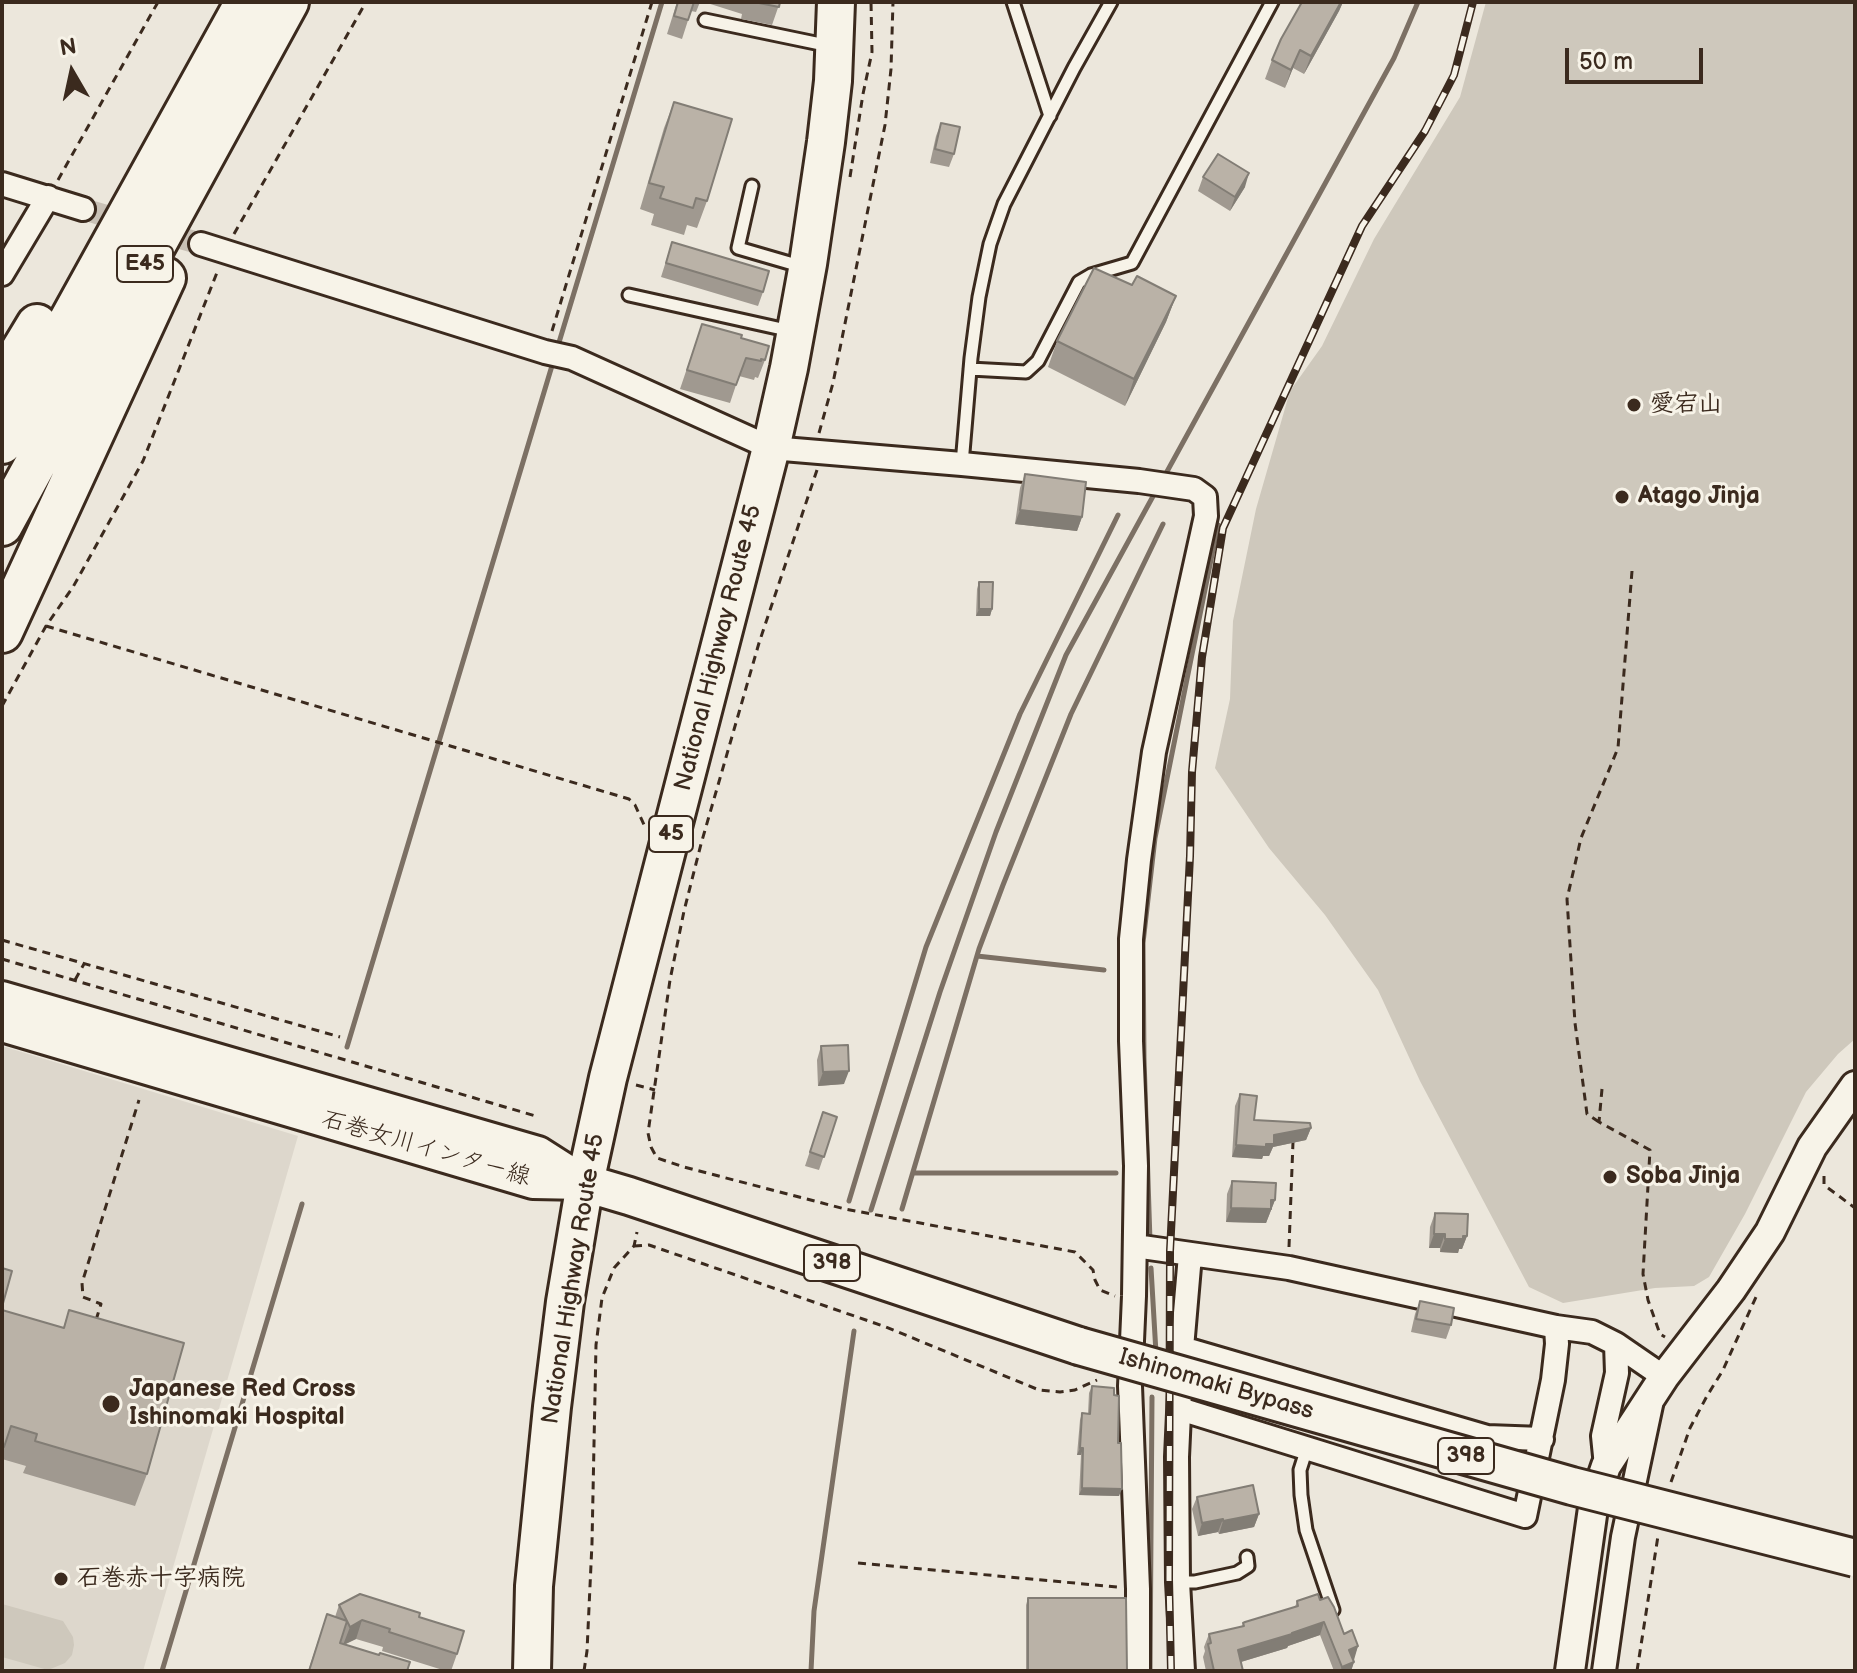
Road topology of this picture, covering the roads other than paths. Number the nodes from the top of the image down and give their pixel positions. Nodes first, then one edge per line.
1 (225, 2) edge
2 (246, 2) edge
3 (288, 2) edge
4 (836, 2) edge
5 (1013, 2) edge
6 (1111, 2) edge
7 (1272, 2) edge
8 (705, 20) dead end
9 (835, 48) junction
10 (237, 96) junction
11 (1050, 116) junction
12 (2, 184) edge
13 (752, 186) dead end
14 (48, 197) junction
15 (83, 209) tunnel mouth
16 (201, 244) tunnel mouth
17 (808, 264) junction
18 (2, 274) edge
19 (629, 295) dead end
20 (795, 333) junction
21 (970, 369) junction
22 (2, 383) edge
23 (2, 443) edge
24 (771, 448) junction
25 (962, 464) junction
26 (2, 525) edge
27 (2, 632) edge
28 (2, 998) edge
29 (2, 1025) edge
30 (1855, 1086) edge
31 (585, 1183) junction
32 (1135, 1246) junction
33 (1190, 1255) junction
34 (1556, 1327) junction
35 (1616, 1344) junction
36 (1182, 1348) junction
37 (1659, 1384) junction
38 (1180, 1409) junction
39 (1542, 1439) junction
40 (1307, 1448) junction
41 (1606, 1466) junction
42 (1247, 1557) dead end
43 (1855, 1558) edge
44 (1178, 1582) junction
45 (1333, 1613) edge
46 (532, 1671) edge
47 (1138, 1671) edge
48 (1183, 1671) edge
49 (1570, 1671) edge
50 (1604, 1671) edge

1 - 22 highway
2 - 23 highway, E45
3 - 10 highway, E45
4 - 9 highway, National Highway Route 45 / 45
5 - 11 lane
6 - 11 lane
7 - 21 lane
8 - 9 lane
9 - 17 highway, National Highway Route 45 / 45
10 - 26 highway, E45
10 - 27 highway
11 - 21 lane
12 - 14 street
13 - 17 lane
14 - 15 street
14 - 18 street
16 - 24 street
17 - 20 highway, National Highway Route 45 / 45
19 - 20 lane
20 - 24 highway, National Highway Route 45 / 45
21 - 25 lane
24 - 25 street
24 - 31 highway, National Highway Route 45 / 45
25 - 32 street
28 - 31 main road, 石巻女川インター線
29 - 31 main road, 石巻女川インター線
30 - 37 street
31 - 43 highway, Ishinomaki Bypass / 398, bridge
31 - 46 highway, National Highway Route 45 / 45
32 - 33 street
32 - 47 street
33 - 34 street
33 - 36 street
34 - 35 street
34 - 39 street
35 - 37 street
35 - 41 street
36 - 38 street
36 - 39 street
37 - 41 street
37 - 50 street
38 - 40 street
38 - 44 street
39 - 40 street
40 - 45 lane
41 - 49 street
42 - 44 lane
44 - 48 street

